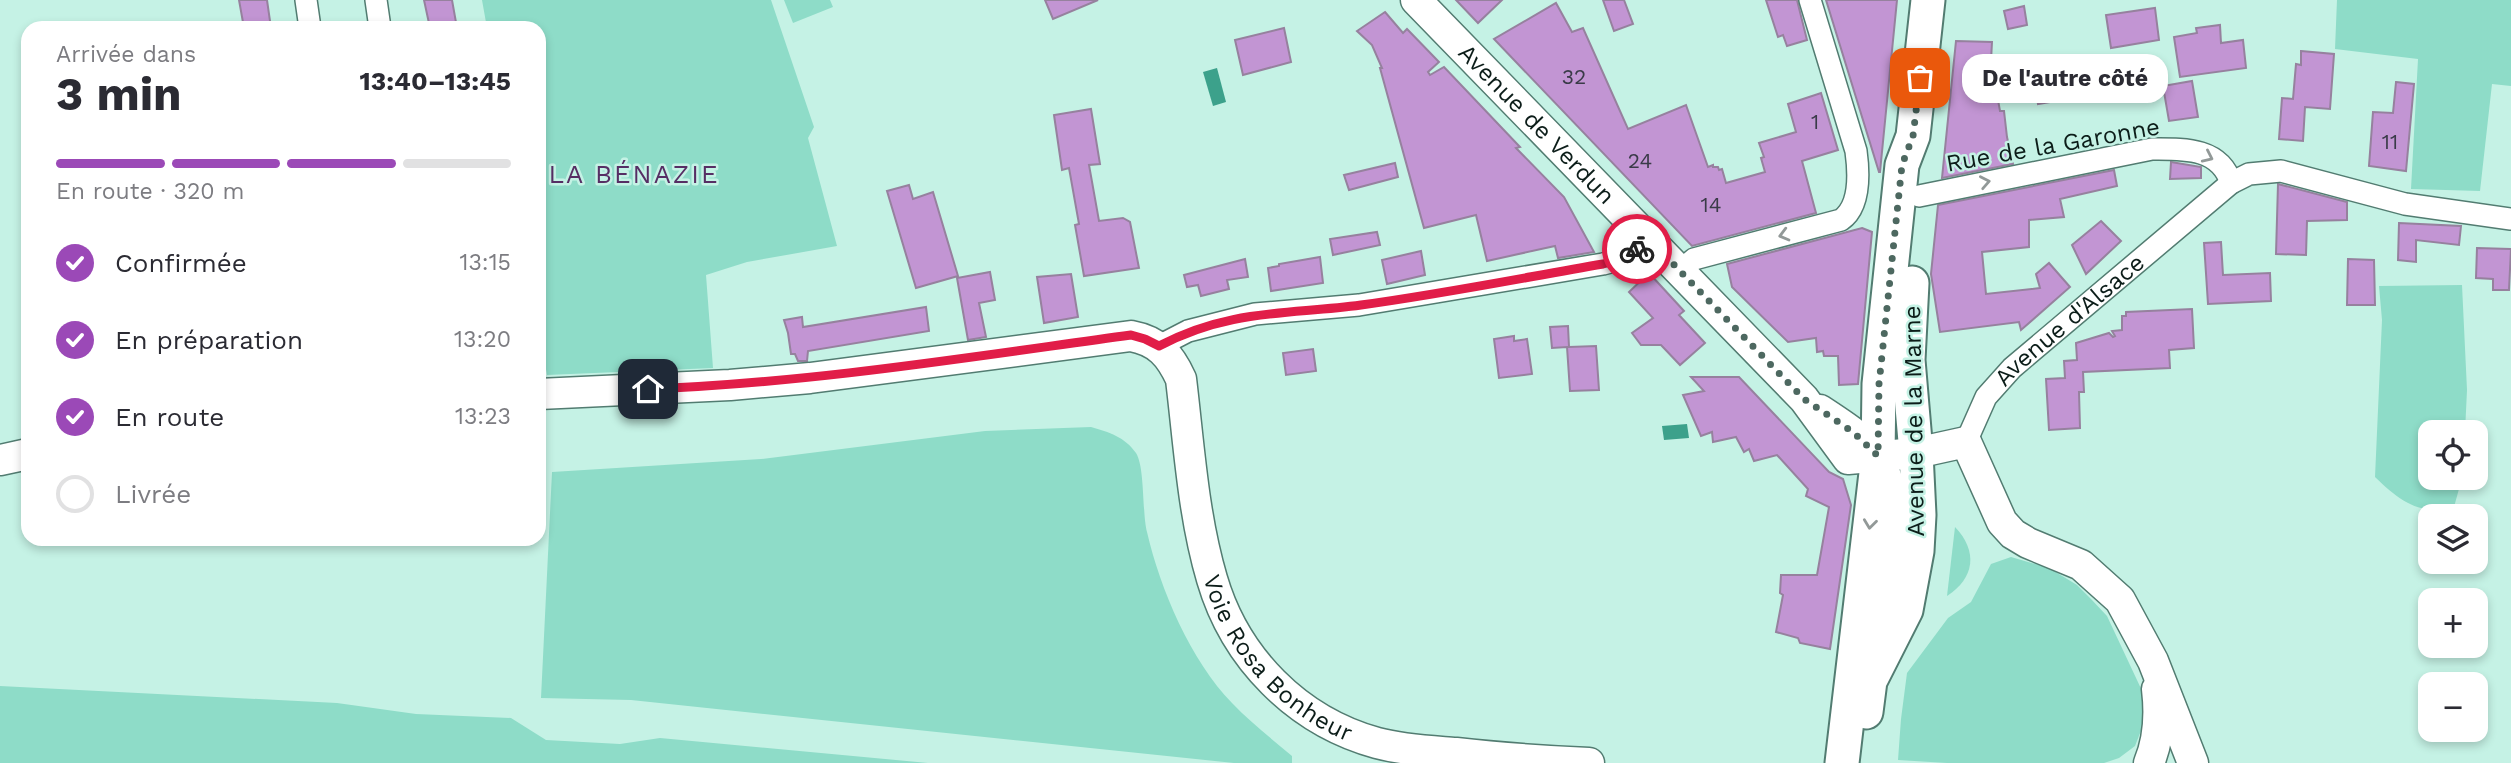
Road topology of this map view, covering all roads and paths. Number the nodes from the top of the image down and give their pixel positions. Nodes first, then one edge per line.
1 (306, 0) edge
2 (376, 0) edge
3 (1416, 0) edge
4 (1810, 0) edge
5 (1928, 0) edge
6 (309, 21) edge
7 (379, 21) edge
8 (1913, 136) junction
9 (2231, 183) junction
10 (1919, 196) junction
11 (2511, 219) edge
12 (1650, 240) junction
13 (1680, 271) junction
14 (1159, 346) junction
15 (546, 394) edge
16 (1966, 442) junction
17 (1916, 453) junction
18 (21, 456) edge
19 (1878, 456) junction
20 (0, 460) edge
21 (2153, 661) junction
22 (1870, 681) junction
23 (1852, 750) edge
24 (1588, 763) edge
25 (2149, 763) edge
26 (2193, 763) edge

1 - 6 street
2 - 7 street
3 - 12 street, Avenue de Verdun
4 -> 13 street
5 - 8 main road, Avenue de la Marne
8 - 10 main road, Avenue de la Marne
8 - 19 main road, Avenue de la Marne
10 -> 9 street, Rue de la Garonne
9 - 11 street
9 - 16 street, Avenue d'Alsace
10 - 17 main road, Avenue de la Marne
12 - 13 street, Avenue de Verdun
12 - 14 street
13 - 19 street, Avenue de Verdun
14 - 15 street
14 - 24 street, Voie Rosa Bonheur
16 - 17 street
16 - 21 street
17 - 19 street
17 - 22 main road, Avenue de la Marne
18 - 20 street
19 - 22 street
19 -> 23 main road, Avenue de la Marne
21 - 25 street
21 - 26 street
22 - 23 main road, Avenue de la Marne

